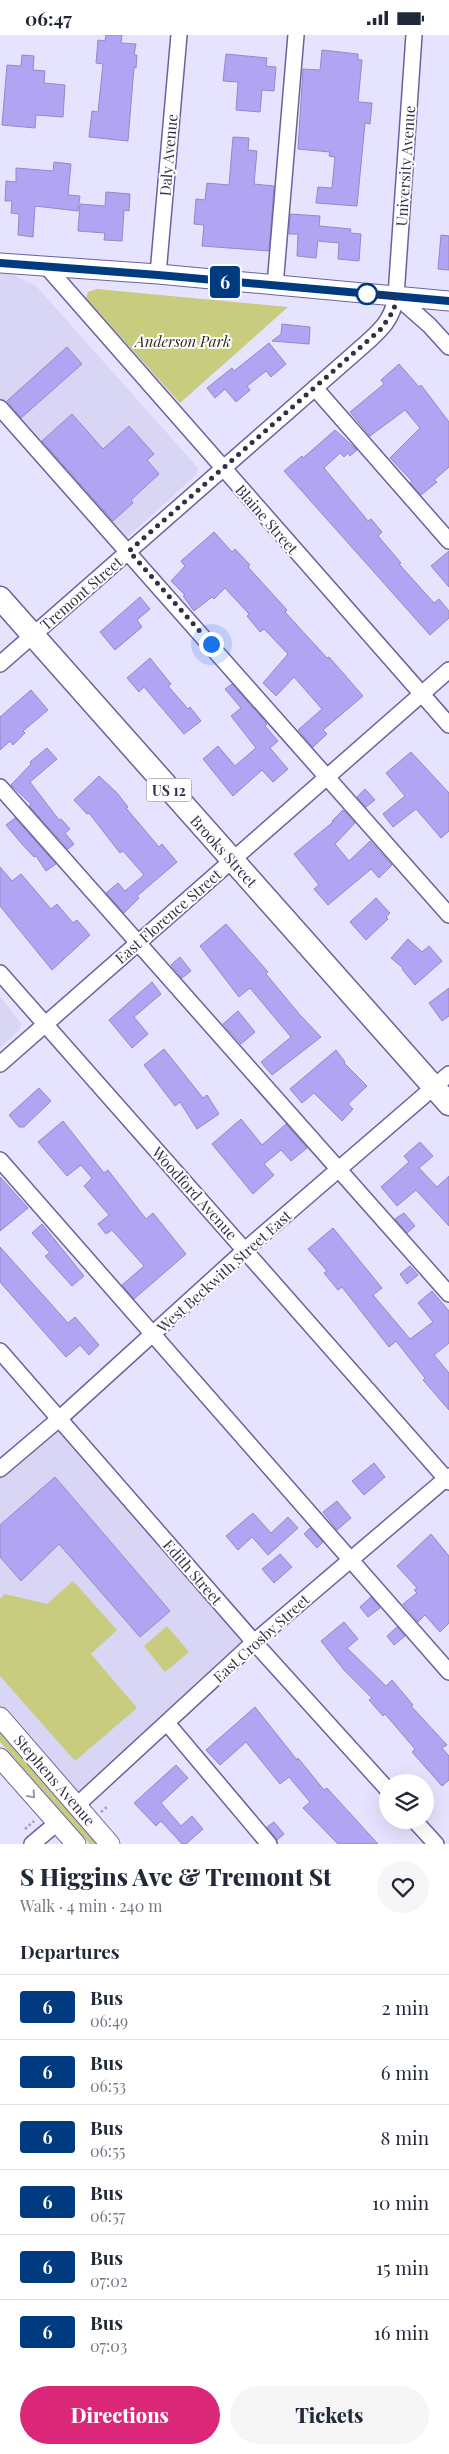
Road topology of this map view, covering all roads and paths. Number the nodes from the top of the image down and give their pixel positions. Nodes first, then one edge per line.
1 (179, 35) edge
2 (296, 35) edge
3 (414, 35) edge
4 (0, 263) edge
5 (46, 266) junction
6 (158, 275) junction
7 (275, 286) junction
8 (396, 296) junction
9 (449, 301) edge
10 (449, 347) edge
11 (315, 388) junction
12 (0, 408) edge
13 (222, 469) junction
14 (449, 541) edge
15 (129, 551) junction
16 (0, 598) edge
17 (33, 635) junction
18 (0, 664) edge
19 (449, 670) edge
20 (421, 694) junction
21 (449, 725) edge
22 (328, 777) junction
23 (0, 787) edge
24 (232, 861) junction
25 (449, 915) edge
26 (138, 943) junction
27 (0, 973) edge
28 (45, 1024) junction
29 (0, 1063) edge
30 (442, 1081) edge
31 (449, 1104) edge
32 (0, 1160) edge
33 (340, 1169) junction
34 (245, 1250) junction
35 (449, 1294) edge
36 (152, 1334) junction
37 (0, 1351) edge
38 (59, 1419) junction
39 (0, 1469) edge
40 (448, 1479) edge
41 (351, 1560) junction
42 (254, 1643) junction
43 (449, 1672) edge
44 (0, 1717) edge
45 (167, 1723) junction
46 (0, 1758) edge
47 (379, 1781) edge
48 (76, 1806) junction
49 (57, 1823) junction
50 (422, 1829) edge
51 (32, 1844) edge
52 (76, 1844) edge
53 (110, 1844) edge
54 (269, 1844) edge
55 (436, 1844) edge

1 - 6 street, Daly Avenue
2 - 7 street
3 - 8 street, University Avenue
4 - 5 main road
5 - 6 main road
5 - 13 street, Blaine Street
6 - 7 main road
7 - 8 main road
8 - 9 main road
8 - 10 street
8 - 11 street, Tremont Street
11 - 13 street, Tremont Street
11 - 14 street
12 - 15 street
13 - 15 street, Tremont Street
13 - 20 street, Blaine Street
15 - 17 street, Tremont Street
15 - 22 street
16 - 17 highway, Brooks Street / US 12
17 - 18 street, Tremont Street
17 - 24 highway, Brooks Street / US 12
19 - 20 street, East Florence Street
20 - 21 street, Blaine Street
20 - 22 street, East Florence Street
22 - 24 street, East Florence Street
22 - 25 street
23 - 26 street
24 - 26 street, East Florence Street
24 - 30 highway, Brooks Street / US 12
26 - 28 street, East Florence Street
26 - 33 street
27 - 28 street, Woodford Avenue
28 - 29 street, East Florence Street
28 - 34 street, Woodford Avenue
30 - 31 highway, Brooks Street / US 12
30 - 33 street, West Beckwith Street East
32 - 36 street
33 - 34 street, West Beckwith Street East
33 - 35 street
34 - 36 street, West Beckwith Street East
34 - 40 street, Woodford Avenue
36 - 38 street, West Beckwith Street East
36 - 41 street
37 - 38 street, Edith Street
38 - 39 street, West Beckwith Street East
38 - 42 street, Edith Street
40 - 41 street, East Crosby Street
41 - 42 street, East Crosby Street
41 - 43 street
42 - 45 street, East Crosby Street
42 - 47 street, Edith Street
44 - 48 main road, Stephens Avenue
45 - 48 street, East Crosby Street
45 - 54 street
46 -> 49 main road, Stephens Avenue
48 - 53 main road, Stephens Avenue
49 - 51 street
49 - 52 main road, Stephens Avenue
50 - 55 street

